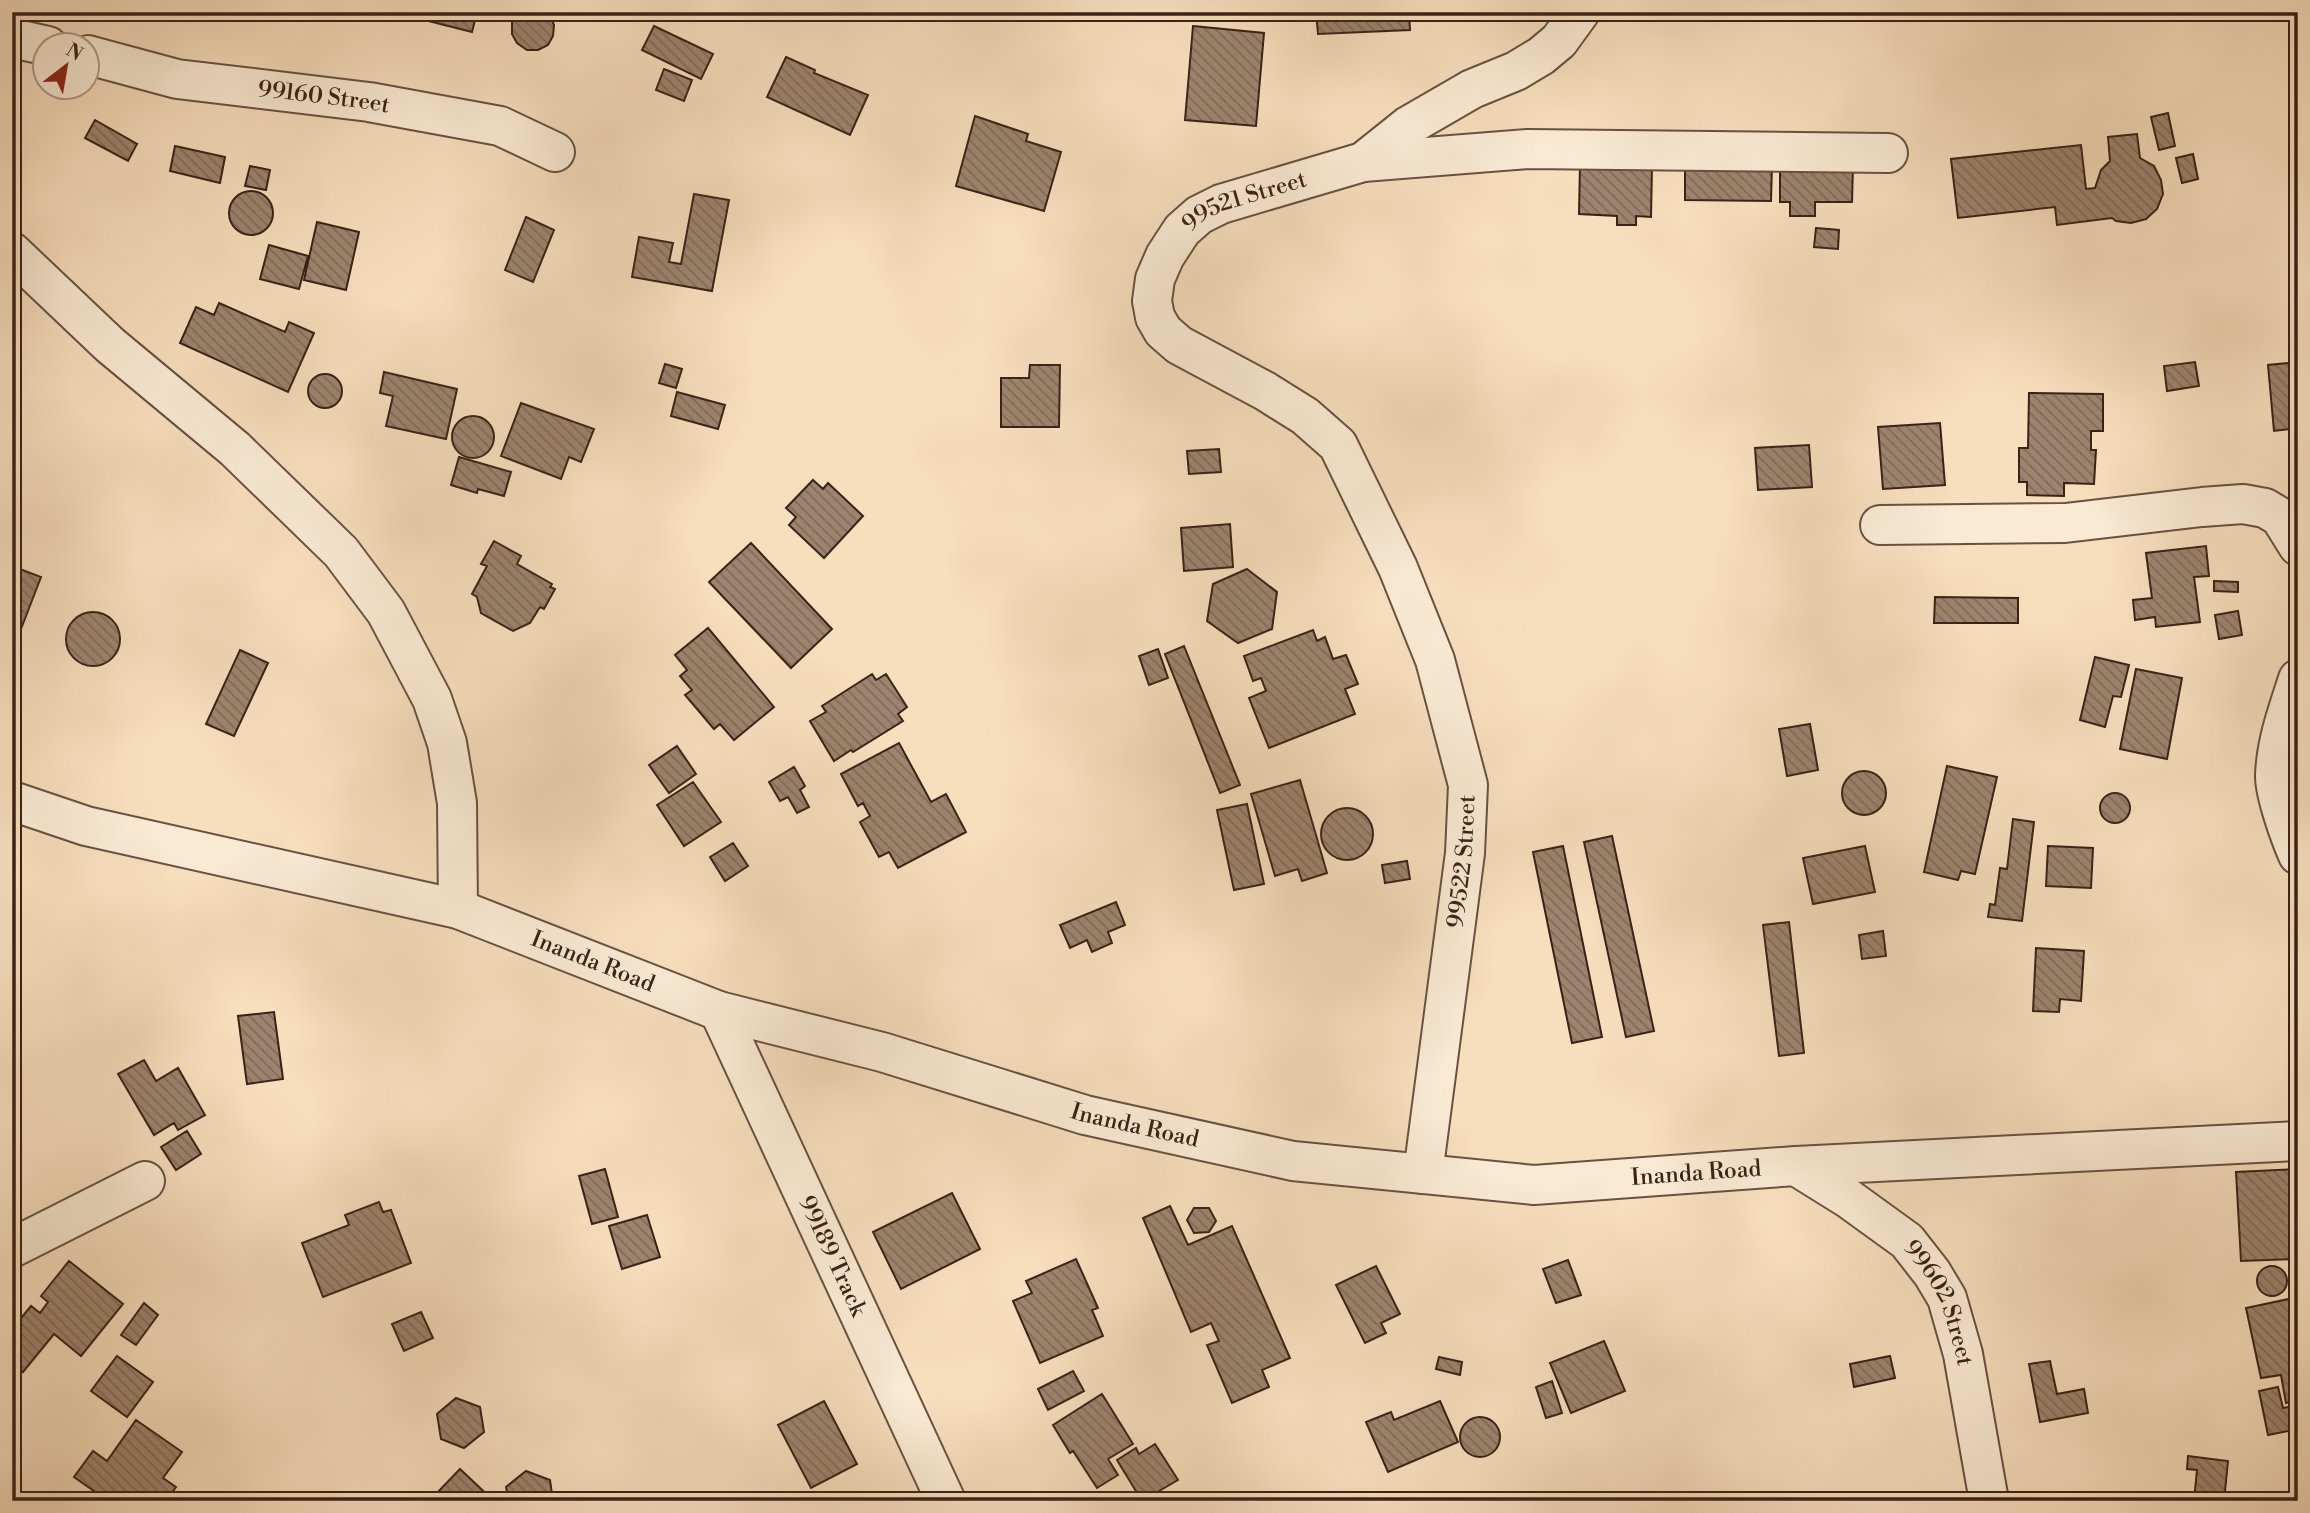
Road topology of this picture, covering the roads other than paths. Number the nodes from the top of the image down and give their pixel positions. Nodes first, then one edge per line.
1 (1580, 12) edge
2 (12, 38) edge
3 (32, 42) edge
4 (102, 59) edge
5 (555, 152) dead end
6 (1888, 153) dead end
7 (1363, 162) junction
8 (12, 253) edge
9 (1338, 445) joint
10 (1880, 525) dead end
11 (2298, 546) edge
12 (2298, 679) edge
13 (12, 801) edge
14 (2298, 855) edge
15 (458, 909) junction
16 (719, 1011) junction
17 (2298, 1141) edge
18 (1797, 1166) junction
19 (1423, 1174) junction
20 (145, 1181) dead end
21 (12, 1248) edge
22 (946, 1501) edge
23 (1989, 1501) edge

1 - 7 street, 99521 Street
2 - 3 street
4 - 5 street, 99160 Street
6 - 7 street
7 - 9 street, 99521 Street
8 - 15 street
9 - 19 street, 99522 Street
10 - 11 street
12 - 14 street
13 - 15 street, Inanda Road
15 - 16 street, Inanda Road
16 - 19 street, Inanda Road
16 - 22 street, 99189 Track
17 - 18 street, Inanda Road
18 - 19 street, Inanda Road
18 - 23 street, 99602 Street
20 - 21 street

